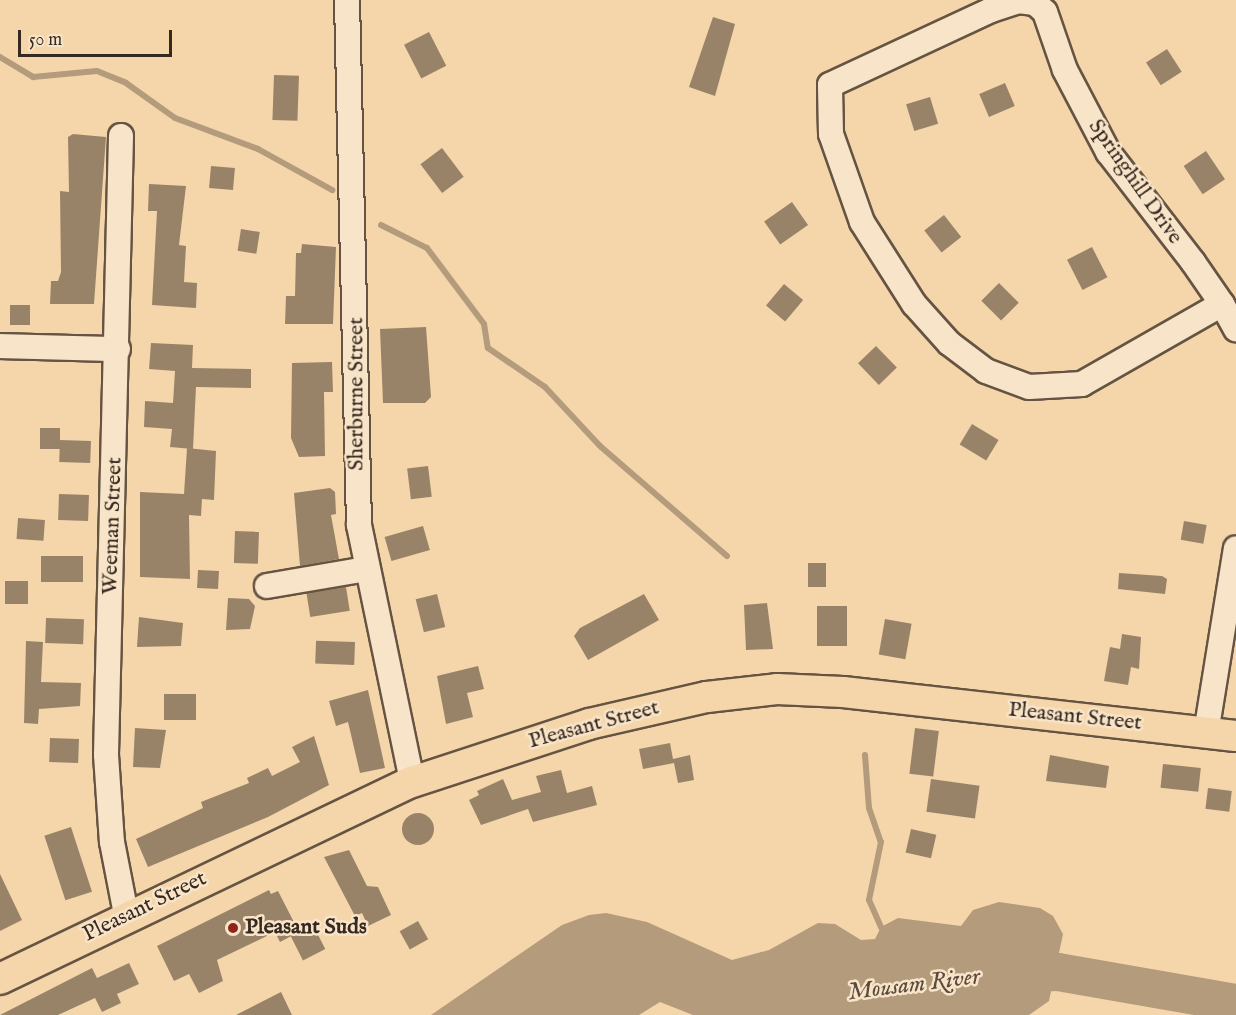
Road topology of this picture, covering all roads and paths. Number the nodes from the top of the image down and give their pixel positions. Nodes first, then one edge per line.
1 (347, 0) edge
2 (1029, 1) edge
3 (121, 136) dead end
4 (1222, 304) junction
5 (1236, 329) edge
6 (0, 346) edge
7 (118, 349) junction
8 (1236, 548) edge
9 (366, 569) junction
10 (267, 586) dead end
11 (1206, 733) junction
12 (1236, 736) edge
13 (412, 782) junction
14 (126, 914) junction
15 (0, 979) edge

1 - 9 street, Sherburne Street
2 - 4 street, Springhill Drive
2 - 4 street
3 - 7 street, Weeman Street
4 - 5 street, Springhill Drive
6 - 7 street
7 - 14 street, Weeman Street
8 - 11 street
9 - 10 street
9 - 13 street, Sherburne Street
11 - 12 main road, Pleasant Street
11 - 13 main road, Pleasant Street
13 - 14 main road, Pleasant Street
14 - 15 main road, Pleasant Street

